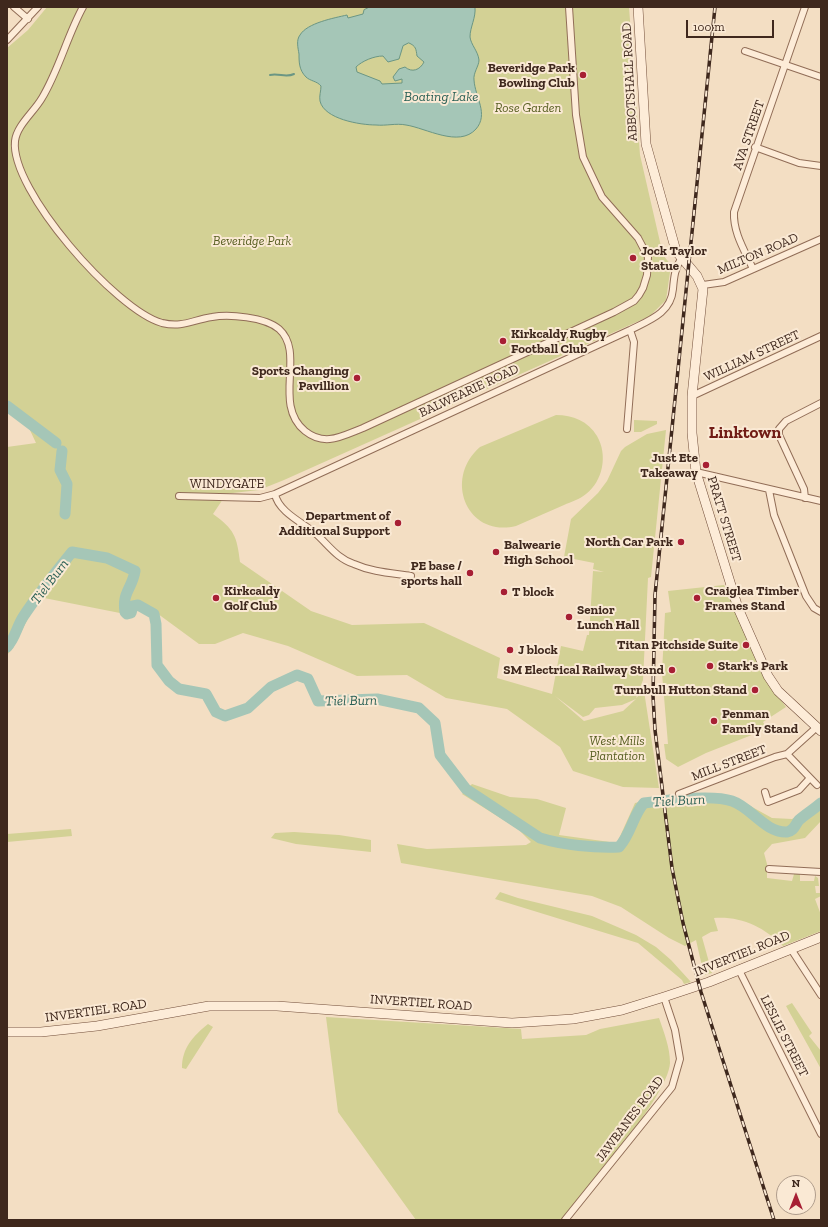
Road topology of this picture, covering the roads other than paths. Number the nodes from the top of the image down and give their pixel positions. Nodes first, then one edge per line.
1 (14, 7) edge
2 (38, 7) edge
3 (83, 7) edge
4 (569, 7) edge
5 (638, 7) edge
6 (805, 7) edge
7 (28, 19) junction
8 (7, 40) edge
9 (745, 51) dead end
10 (785, 65) junction
11 (821, 77) edge
12 (755, 147) junction
13 (821, 166) edge
14 (821, 239) edge
15 (681, 259) junction
16 (753, 269) junction
17 (703, 286) junction
18 (630, 330) junction
19 (821, 336) edge
20 (692, 396) junction
21 (821, 403) edge
22 (627, 429) dead end
23 (696, 472) junction
24 (769, 490) junction
25 (275, 494) junction
26 (179, 496) dead end
27 (805, 498) junction
28 (821, 501) edge
29 (411, 576) dead end
30 (821, 612) edge
31 (819, 729) edge
32 (787, 754) junction
33 (810, 778) junction
34 (818, 785) dead end
35 (764, 792) dead end
36 (679, 794) dead end
37 (769, 869) dead end
38 (821, 872) edge
39 (821, 937) edge
40 (791, 949) junction
41 (739, 970) junction
42 (821, 995) edge
43 (664, 998) junction
44 (7, 1032) edge
45 (821, 1134) edge
46 (565, 1220) edge

1 - 7 street
2 - 7 street
3 - 4 street
5 - 15 main road, ABBOTSHALL ROAD
6 - 10 street, AVA STREET
7 - 8 street
9 - 10 street
10 - 11 street
10 - 12 street, AVA STREET
12 - 13 street
12 - 16 street, AVA STREET
14 - 16 street, MILTON ROAD
15 - 17 main road, ABBOTSHALL ROAD
15 - 18 street, BALWEARIE ROAD
16 - 17 street, MILTON ROAD
17 - 20 main road, PRATT STREET
18 - 22 street
18 - 25 street, BALWEARIE ROAD
19 - 20 street, WILLIAM STREET
20 - 23 main road, PRATT STREET
21 - 27 street
23 - 24 street
23 - 31 main road, PRATT STREET
24 - 27 street
24 - 30 street
25 - 26 street, WINDYGATE
25 - 29 street
27 - 28 street
31 - 32 street, MILL STREET
32 - 33 street, MILL STREET
32 - 36 street, MILL STREET
33 - 34 street, MILL STREET
33 - 35 street
37 - 38 street
39 - 40 main road, INVERTIEL ROAD
40 - 41 main road, INVERTIEL ROAD
40 - 42 street
41 - 43 main road, INVERTIEL ROAD
41 - 45 street, LESLIE STREET
43 - 44 main road, INVERTIEL ROAD
43 - 46 street, JAWBANES ROAD

